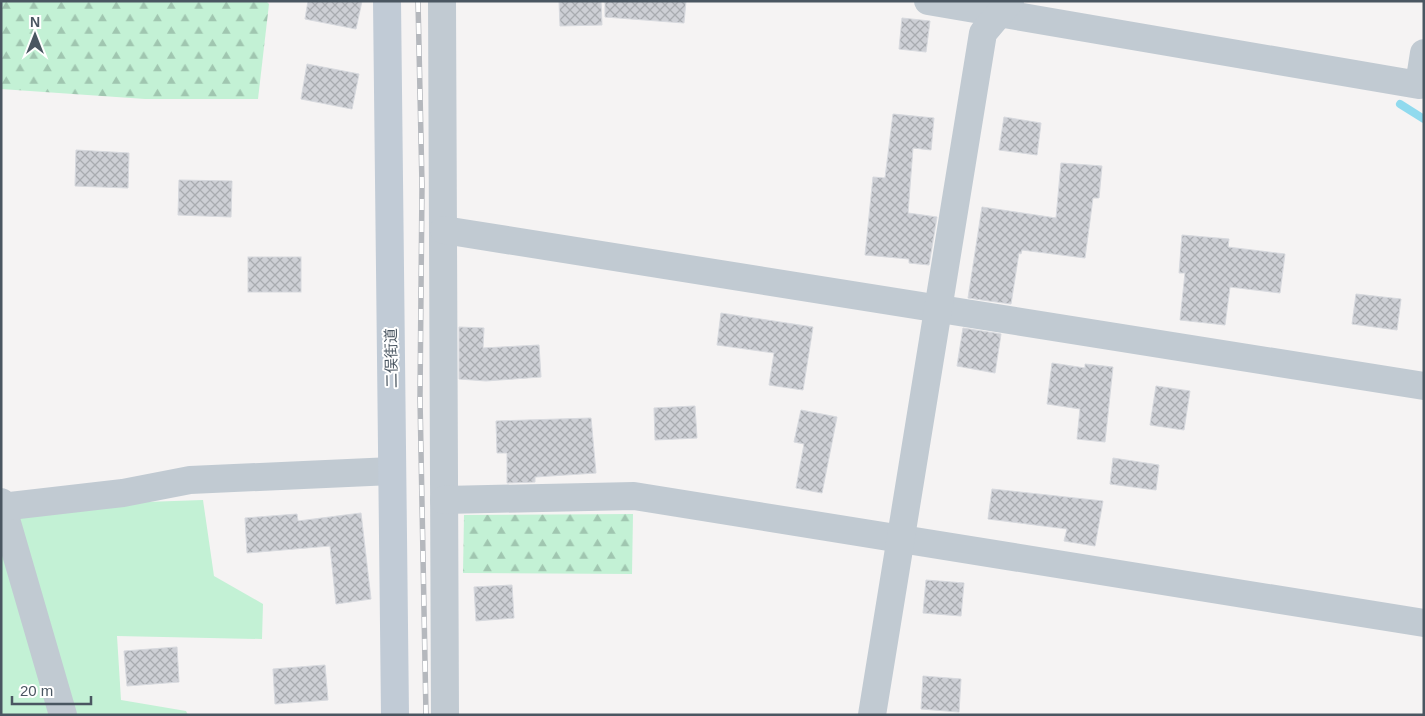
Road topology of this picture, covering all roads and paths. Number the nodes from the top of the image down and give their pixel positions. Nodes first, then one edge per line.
1 (387, 1) edge
2 (442, 1) edge
3 (928, 1) edge
4 (1004, 7) edge
5 (1424, 53) edge
6 (444, 230) junction
7 (940, 308) junction
8 (1424, 386) edge
9 (392, 471) junction
10 (444, 500) junction
11 (2, 505) edge
12 (902, 540) junction
13 (1424, 623) edge
14 (63, 715) edge
15 (395, 715) edge
16 (446, 715) edge
17 (872, 715) edge

1 - 9 street, 二俣街道
2 - 6 street
3 - 4 street
4 - 5 street
4 - 7 street
6 - 7 street
6 - 10 street
7 - 8 street
7 - 12 street
9 - 11 street
9 - 15 street, 二俣街道
10 - 12 street
10 - 16 street
11 - 14 street
12 - 13 street
12 - 17 street

